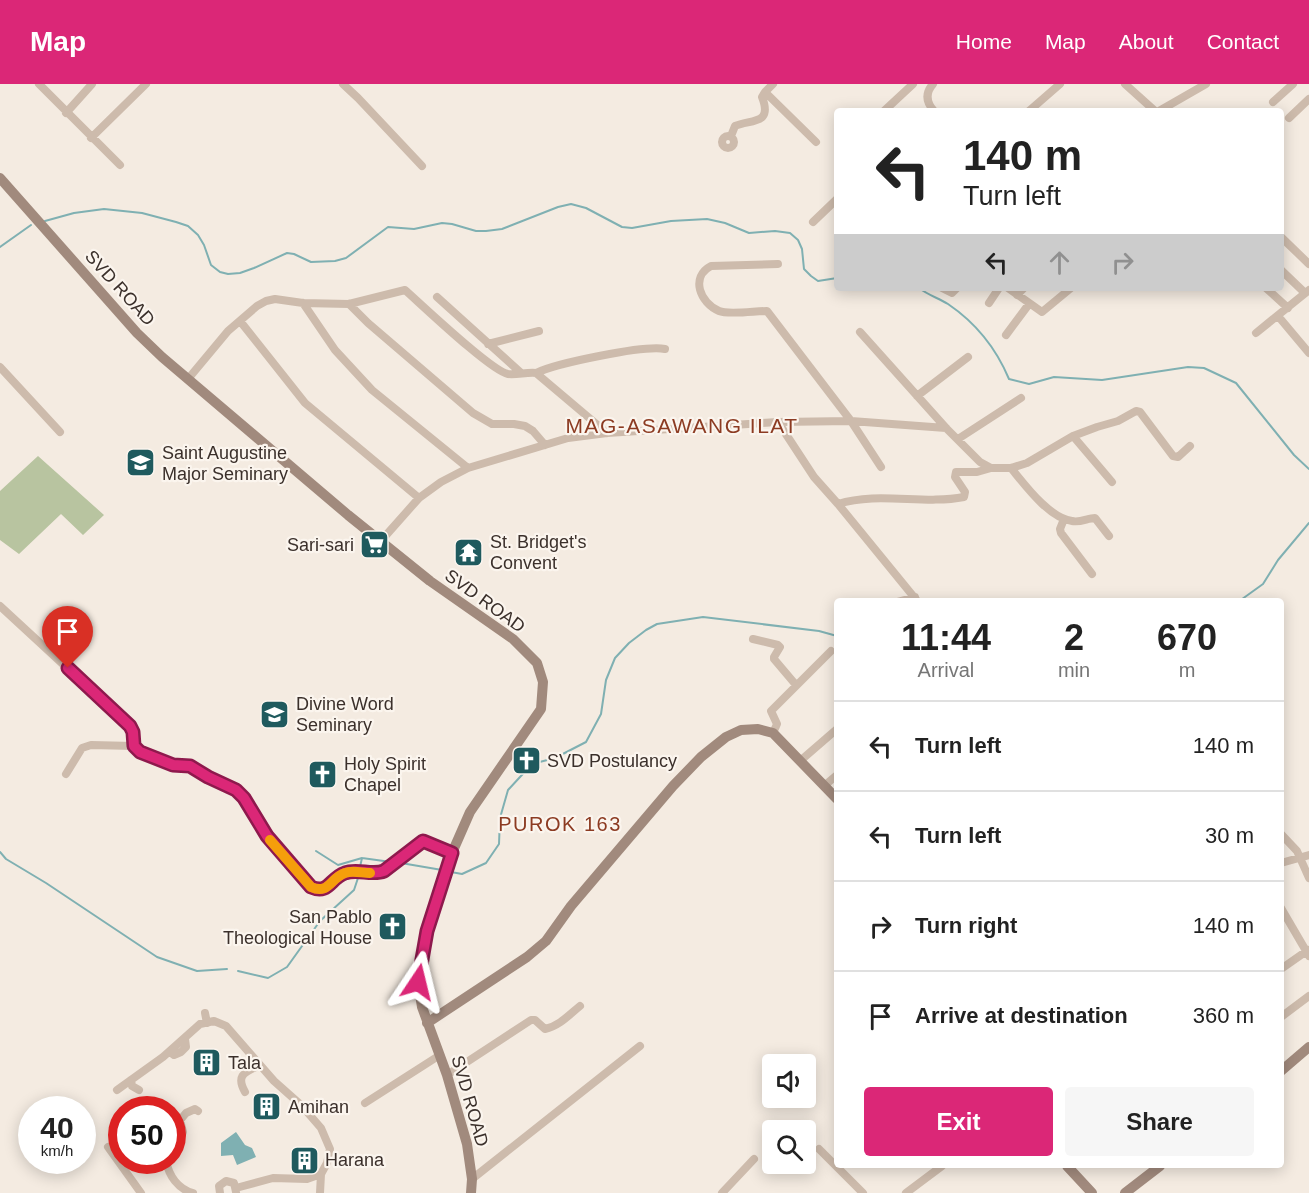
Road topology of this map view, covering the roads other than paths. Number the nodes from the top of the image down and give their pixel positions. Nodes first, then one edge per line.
1 (39, 84) edge
2 (92, 84) edge
3 (146, 84) edge
4 (343, 84) edge
5 (773, 84) edge
6 (913, 84) edge
7 (933, 84) edge
8 (1060, 84) edge
9 (1125, 84) edge
10 (1206, 84) edge
11 (1293, 84) edge
12 (765, 92) junction
13 (1309, 99) edge
14 (1273, 102) dead end
15 (887, 108) edge
16 (931, 108) edge
17 (1032, 108) edge
18 (1151, 108) edge
19 (1157, 108) edge
20 (66, 113) junction
21 (1289, 118) dead end
22 (731, 136) dead end
23 (91, 138) junction
24 (816, 142) dead end
25 (120, 165) dead end
26 (422, 166) dead end
27 (0, 178) edge
28 (834, 203) edge
29 (828, 208) junction
30 (834, 212) edge
31 (813, 222) dead end
32 (1284, 240) edge
33 (778, 264) dead end
34 (1309, 264) edge
35 (1284, 273) edge
36 (997, 291) edge
37 (1012, 291) edge
38 (1021, 291) edge
39 (1067, 291) edge
40 (1269, 291) edge
41 (1307, 292) edge
42 (1017, 295) junction
43 (437, 297) dead end
44 (303, 303) junction
45 (988, 303) dead end
46 (349, 304) junction
47 (1029, 304) junction
48 (1288, 308) junction
49 (1278, 316) junction
50 (240, 321) junction
51 (539, 331) dead end
52 (861, 332) dead end
53 (1256, 333) dead end
54 (1006, 335) dead end
55 (488, 344) junction
56 (665, 349) dead end
57 (1309, 353) edge
58 (968, 357) dead end
59 (0, 367) edge
60 (520, 372) junction
61 (536, 373) junction
62 (188, 379) junction
63 (917, 396) junction
64 (1021, 398) dead end
65 (851, 421) junction
66 (778, 422) junction
67 (946, 428) junction
68 (60, 432) dead end
69 (607, 433) junction
70 (1073, 436) junction
71 (958, 439) junction
72 (545, 445) junction
73 (1190, 446) dead end
74 (881, 467) dead end
75 (468, 468) junction
76 (991, 468) junction
77 (1011, 468) junction
78 (1112, 482) dead end
79 (419, 498) junction
80 (838, 504) junction
81 (1064, 519) junction
82 (1108, 536) dead end
83 (380, 542) junction
84 (1092, 574) dead end
85 (916, 598) edge
86 (0, 606) edge
87 (753, 639) dead end
88 (831, 651) dead end
89 (796, 685) junction
90 (834, 732) edge
91 (773, 733) junction
92 (134, 746) junction
93 (800, 761) junction
94 (66, 774) dead end
95 (834, 778) edge
96 (824, 786) junction
97 (834, 796) edge
98 (1284, 837) edge
99 (452, 853) junction
100 (1309, 855) edge
101 (1299, 858) junction
102 (1284, 862) edge
103 (1309, 878) edge
104 (1284, 913) edge
105 (1308, 953) edge
106 (1284, 967) edge
107 (1309, 996) edge
108 (580, 1006) dead end
109 (205, 1013) dead end
110 (1284, 1015) edge
111 (207, 1023) junction
112 (427, 1023) junction
113 (640, 1046) dead end
114 (1309, 1047) edge
115 (440, 1055) junction
116 (1284, 1064) edge
117 (260, 1065) junction
118 (447, 1075) junction
119 (131, 1080) junction
120 (117, 1090) dead end
121 (139, 1090) dead end
122 (245, 1092) dead end
123 (365, 1103) dead end
124 (198, 1111) dead end
125 (186, 1113) edge
126 (819, 1149) dead end
127 (754, 1160) dead end
128 (834, 1167) edge
129 (835, 1168) edge
130 (939, 1168) edge
131 (1069, 1168) edge
132 (1157, 1168) edge
133 (127, 1174) edge
134 (170, 1174) edge
135 (321, 1174) junction
136 (472, 1179) junction
137 (853, 1190) edge
138 (236, 1191) edge
139 (217, 1192) edge
140 (141, 1193) edge
141 (193, 1193) edge
142 (320, 1193) edge
143 (471, 1193) edge
144 (722, 1193) edge
145 (863, 1193) edge
146 (906, 1193) edge
147 (1092, 1193) edge
148 (1125, 1193) edge

1 - 20 street
2 - 20 street
3 - 23 street
4 - 26 street
5 - 12 street
6 - 15 street
7 - 16 street
8 - 17 street
9 - 18 street
10 - 19 street
11 - 14 street
12 - 22 street
12 - 24 street
13 - 21 street
20 - 23 street
23 - 25 street
27 - 62 main road, SVD ROAD
28 - 29 street
29 - 30 street
29 - 31 street
32 - 34 street
33 - 65 street
35 - 41 street
36 - 45 street
37 - 42 street
38 - 42 street
39 - 47 street
40 - 48 street
41 - 48 street
42 - 47 street
43 - 55 street
44 - 46 street
44 - 50 street
44 - 75 street
46 - 60 street
46 - 72 street
47 - 54 street
48 - 49 street
49 - 53 street
49 - 57 street
50 - 62 street
50 - 79 street
51 - 55 street
52 - 63 street
55 - 60 street
56 - 61 street
58 - 63 street
59 - 68 street
60 - 61 street
61 - 69 street
62 - 83 main road, SVD ROAD
63 - 67 street
64 - 71 street
65 - 66 street
65 - 67 street
65 - 74 street
66 - 69 street
66 - 80 street
67 - 71 street
69 - 72 street
70 - 73 street
70 - 77 street
70 - 78 street
71 - 76 street
72 - 75 street
75 - 79 street
76 - 77 street
76 - 80 street
77 - 81 street
79 - 83 street
80 - 85 street
81 - 82 street
81 - 84 street
83 - 99 main road, SVD ROAD
86 - 92 street
87 - 89 street
88 - 89 street
89 - 91 street
90 - 93 street
91 - 93 main road
91 - 112 main road
92 - 94 street
92 - 99 street
93 - 96 main road
95 - 96 street
96 - 97 main road
98 - 101 street
99 - 112 main road, SVD ROAD
100 - 101 street
101 - 102 street
101 - 103 street
104 - 105 street
105 - 106 street
107 - 110 street
108 - 118 street
109 - 111 street
111 - 117 street
111 - 119 street
112 - 115 main road, SVD ROAD
113 - 136 street
114 - 116 main road
115 - 118 main road, SVD ROAD
115 - 123 street
117 - 122 street
117 - 135 street
118 - 136 main road, SVD ROAD
119 - 120 street
119 - 121 street
124 - 125 street
126 - 128 street
127 - 144 street
129 - 137 street
130 - 146 street
131 - 147 main road
132 - 148 main road
133 - 140 street
134 - 141 street
135 - 138 street
135 - 142 street
136 - 143 main road, SVD ROAD
137 - 145 street
138 - 139 street

